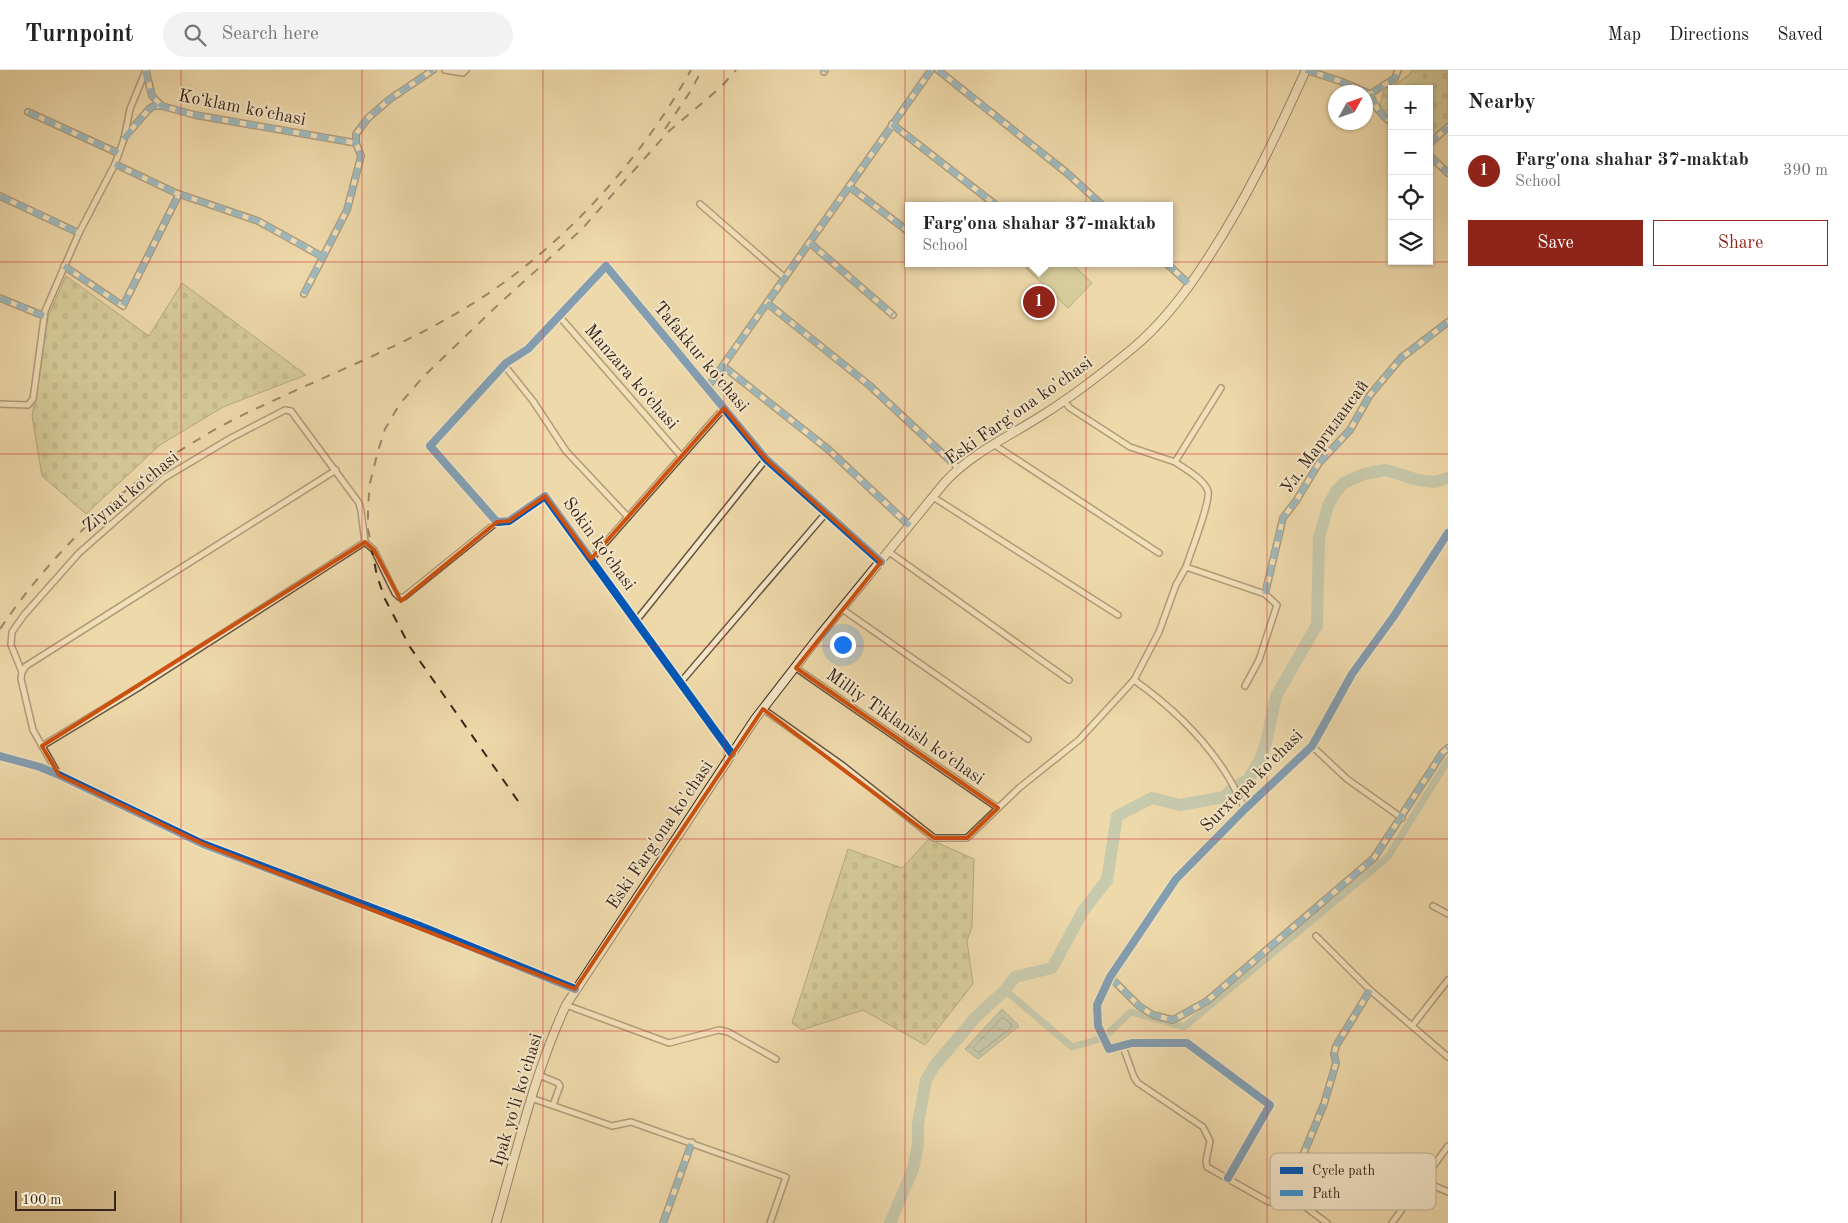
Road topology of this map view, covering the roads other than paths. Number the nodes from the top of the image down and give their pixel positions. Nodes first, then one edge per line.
1 (146, 70) edge
2 (433, 70) edge
3 (445, 70) edge
4 (466, 70) edge
5 (930, 70) edge
6 (938, 70) edge
7 (1306, 70) edge
8 (1398, 70) edge
9 (1348, 85) edge
10 (1373, 92) edge
11 (1373, 104) edge
12 (162, 106) junction
13 (28, 112) dead end
14 (1388, 119) edge
15 (892, 124) junction
16 (1448, 127) edge
17 (124, 139) junction
18 (1433, 140) edge
19 (356, 143) junction
20 (118, 152) junction
21 (1433, 159) edge
22 (115, 164) junction
23 (1448, 173) edge
24 (850, 187) junction
25 (179, 194) junction
26 (0, 196) edge
27 (992, 202) edge
28 (1099, 202) edge
29 (700, 204) dead end
30 (905, 229) edge
31 (79, 233) junction
32 (810, 243) junction
33 (323, 257) junction
34 (64, 266) junction
35 (1170, 267) edge
36 (785, 278) junction
37 (1190, 285) junction
38 (304, 294) dead end
39 (0, 298) edge
40 (767, 304) junction
41 (893, 315) dead end
42 (44, 316) junction
43 (559, 316) junction
44 (1448, 322) edge
45 (504, 365) junction
46 (723, 366) junction
47 (707, 388) junction
48 (1221, 388) dead end
49 (1064, 400) junction
50 (0, 404) edge
51 (724, 408) junction
52 (992, 444) junction
53 (681, 456) junction
54 (766, 458) junction
55 (1175, 462) junction
56 (958, 468) junction
57 (336, 470) junction
58 (933, 497) junction
59 (826, 512) junction
60 (628, 517) junction
61 (497, 522) junction
62 (910, 526) junction
63 (1448, 533) edge
64 (365, 542) junction
65 (889, 552) junction
66 (1159, 553) dead end
67 (591, 559) junction
68 (881, 562) junction
69 (1186, 567) junction
70 (1265, 594) junction
71 (842, 609) junction
72 (1118, 615) dead end
73 (636, 621) junction
74 (796, 668) junction
75 (22, 672) junction
76 (1069, 680) dead end
77 (1134, 680) junction
78 (680, 683) junction
79 (1245, 686) dead end
80 (763, 709) junction
81 (1028, 739) dead end
82 (42, 746) junction
83 (1312, 746) junction
84 (1448, 748) edge
85 (732, 754) junction
86 (0, 756) edge
87 (59, 774) junction
88 (998, 808) junction
89 (1245, 809) junction
90 (1402, 818) junction
91 (1433, 906) dead end
92 (1448, 914) edge
93 (1316, 936) dead end
94 (1110, 977) junction
95 (1448, 980) edge
96 (575, 989) junction
97 (1370, 990) junction
98 (566, 1005) junction
99 (1412, 1026) junction
100 (1122, 1044) junction
101 (1448, 1057) edge
102 (776, 1058) dead end
103 (539, 1075) junction
104 (531, 1098) junction
105 (553, 1105) junction
106 (692, 1142) junction
107 (1448, 1146) edge
108 (1304, 1153) edge
109 (1436, 1161) edge
110 (1228, 1178) junction
111 (1436, 1187) edge
112 (1448, 1192) edge
113 (1270, 1202) edge
114 (1310, 1210) edge
115 (1401, 1210) edge
116 (496, 1223) edge
117 (663, 1223) edge
118 (770, 1223) edge
119 (1328, 1223) edge
120 (1392, 1223) edge

1 - 12 street, Koʻklam koʻchasi
1 - 17 street
2 - 19 street
3 - 4 street
5 - 15 street
6 - 28 street
7 - 9 street
7 - 37 main road, Eski Farg'ona ko'chasi
8 - 10 street
11 - 14 street
12 - 17 street
12 - 19 street, Koʻklam koʻchasi
13 - 20 street
15 - 24 street
15 - 27 street
16 - 18 street
17 - 20 street
19 - 33 street
20 - 22 street
21 - 23 street
22 - 25 street
22 - 31 street
24 - 30 street
24 - 32 street
25 - 33 street
25 - 34 street
26 - 31 street
29 - 36 street
31 - 34 street
32 - 36 street
32 - 41 street
33 - 38 street
34 - 42 street
35 - 37 street
36 - 40 street
37 - 49 main road, Eski Farg'ona ko'chasi
39 - 42 street
40 - 46 street
40 - 56 street
42 - 50 street
43 - 45 street, Tafakkur koʻchasi
43 - 47 street, Tafakkur koʻchasi
43 - 53 street, Manzara koʻchasi
44 - 70 street, Ул. Маргилансай
45 - 60 street
45 - 61 street
46 - 47 street
46 - 62 street
47 - 51 street, Tafakkur koʻchasi
48 - 55 street
49 - 52 main road, Eski Farg'ona ko'chasi
49 - 55 street
51 - 53 street, Sokin koʻchasi
51 - 54 street, Tafakkur koʻchasi
52 - 56 main road, Eski Farg'ona ko'chasi
52 - 66 street
53 - 60 street, Sokin koʻchasi
54 - 59 street, Tafakkur koʻchasi
54 - 73 street, Sokin koʻchasi
55 - 69 street
56 - 58 main road, Eski Farg'ona ko'chasi
57 - 64 street, Ziynat koʻchasi
57 - 75 street
57 - 75 street, Ziynat koʻchasi
58 - 62 main road, Eski Farg'ona ko'chasi
58 - 72 street
59 - 68 street, Tafakkur koʻchasi
59 - 78 street
60 - 67 street, Sokin koʻchasi
61 - 64 street
61 - 67 street, Sokin koʻchasi
62 - 65 main road, Eski Farg'ona ko'chasi
63 - 83 street, Surxtepa koʻchasi
64 - 82 street
65 - 68 main road, Eski Farg'ona ko'chasi
65 - 76 street
67 - 73 street, Sokin koʻchasi
68 - 71 main road, Eski Farg'ona ko'chasi
69 - 70 street
69 - 77 street
70 - 79 street
71 - 74 main road, Eski Farg'ona ko'chasi
71 - 81 street
73 - 78 street, Sokin koʻchasi
74 - 80 main road, Eski Farg'ona ko'chasi
74 - 88 street, Milliy Tiklanish koʻchasi
75 - 82 street, Ziynat koʻchasi
77 - 88 street
77 - 89 street
78 - 85 street, Sokin koʻchasi
80 - 85 main road, Eski Farg'ona ko'chasi
80 - 88 street
82 - 87 street, Ziynat koʻchasi
83 - 89 street, Surxtepa koʻchasi
83 - 90 street
84 - 90 street
85 - 96 main road, Eski Farg'ona ko'chasi
86 - 87 street
87 - 96 street
89 - 94 street, Surxtepa koʻchasi
90 - 94 street
91 - 92 street
93 - 97 street
94 - 100 street, Surxtepa koʻchasi
95 - 99 street
96 - 98 main road, Ipak yo'li ko'chasi
97 - 99 street
97 - 108 street
98 - 102 street
98 - 103 main road, Ipak yo'li ko'chasi
99 - 101 street
100 - 110 street
100 - 110 street
103 - 104 main road, Ipak yo'li ko'chasi
103 - 105 street
104 - 105 street
104 - 116 main road, Ipak yo'li ko'chasi
105 - 106 street
106 - 117 street
106 - 118 street
107 - 109 street
110 - 113 street
111 - 112 street
114 - 119 street
115 - 120 street

